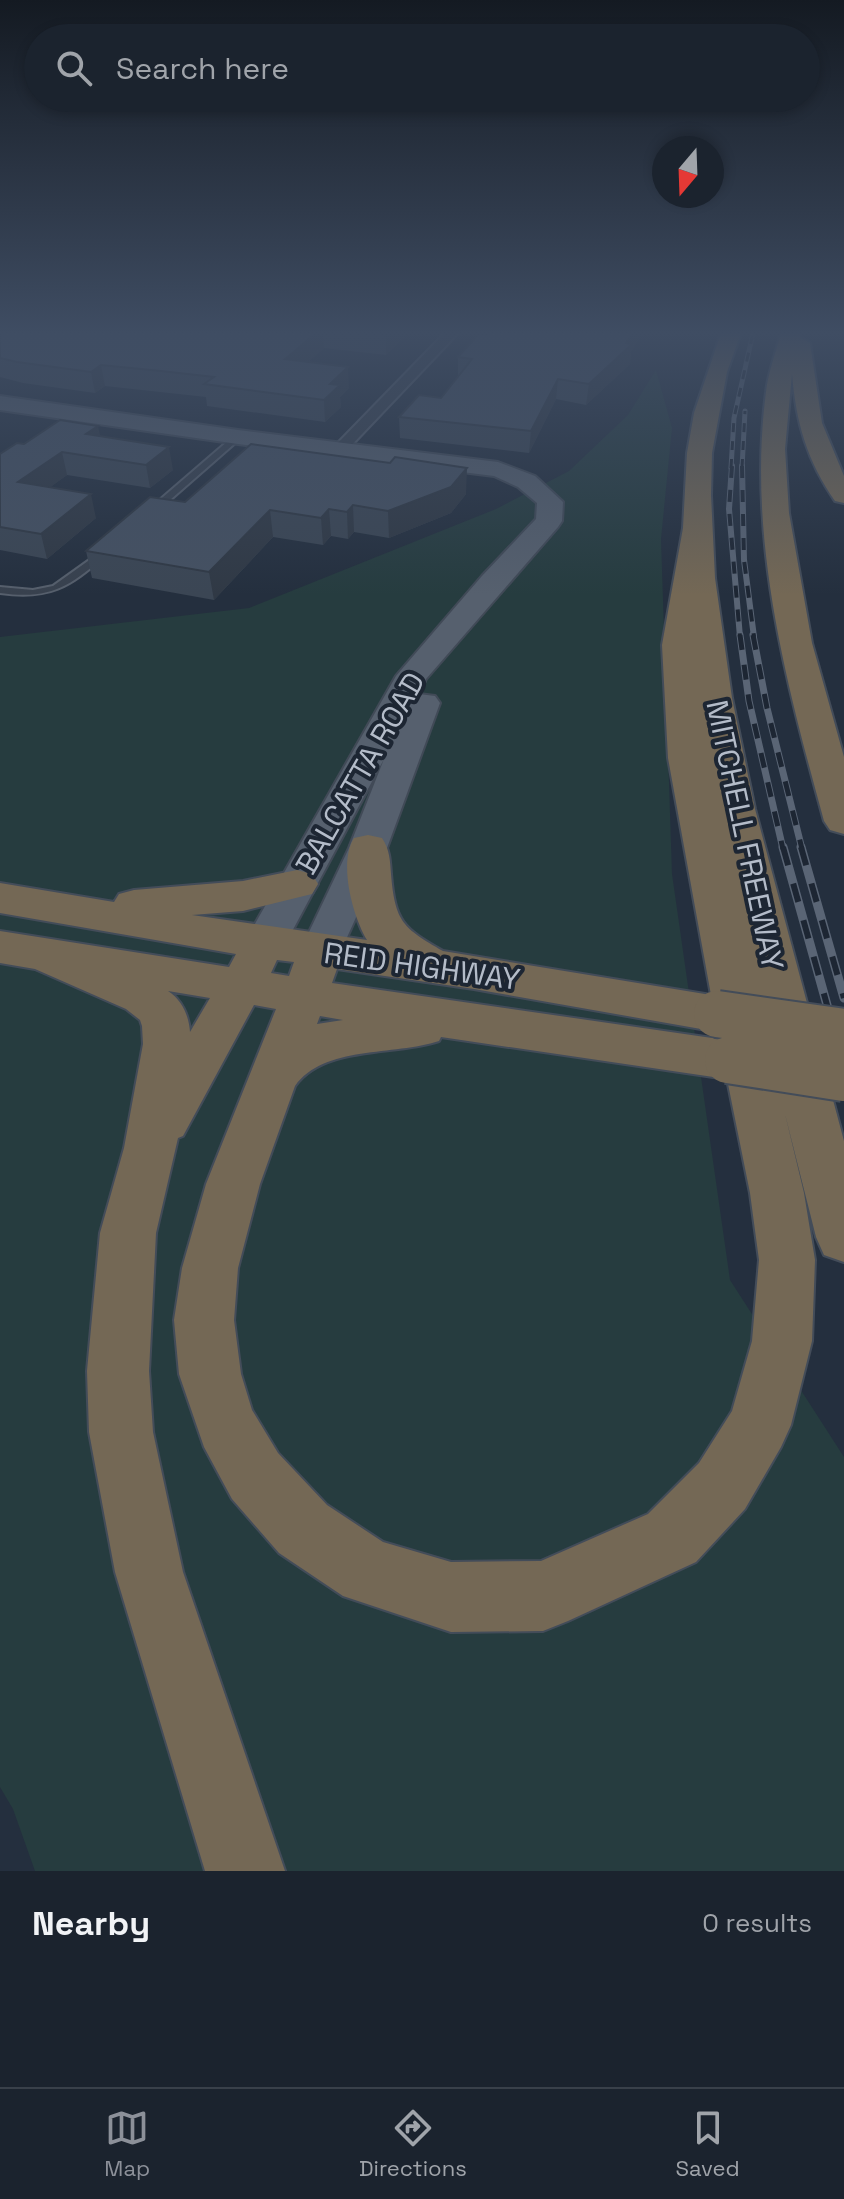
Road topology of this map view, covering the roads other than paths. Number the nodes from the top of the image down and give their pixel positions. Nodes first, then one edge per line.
1 (121, 420) edge
2 (368, 420) edge
3 (706, 420) edge
4 (775, 420) edge
5 (809, 420) edge
6 (238, 437) junction
7 (339, 450) junction
8 (844, 495) edge
9 (146, 516) edge
10 (696, 530) junction
11 (111, 546) edge
12 (0, 590) edge
13 (468, 613) junction
14 (844, 821) edge
15 (368, 848) junction
16 (297, 884) junction
17 (0, 898) edge
18 (68, 911) junction
19 (265, 943) junction
20 (0, 947) edge
21 (321, 951) junction
22 (48, 956) junction
23 (439, 967) junction
24 (242, 985) junction
25 (305, 995) junction
26 (488, 1026) junction
27 (844, 1032) edge
28 (273, 1078) junction
29 (844, 1078) edge
30 (150, 1148) junction
31 (844, 1237) edge
32 (245, 1871) edge

1 - 6 main road, BALCATTA ROAD
2 - 7 street
3 - 10 highway, MITCHELL FREEWAY
4 - 14 highway
5 - 8 highway
6 - 7 main road, BALCATTA ROAD
6 - 9 lane
7 - 13 main road, BALCATTA ROAD
10 - 28 highway
10 - 31 highway, MITCHELL FREEWAY
11 - 12 lane
13 - 15 main road, BALCATTA ROAD
13 - 16 main road, BALCATTA ROAD
15 - 21 main road, BALCATTA ROAD
15 - 23 highway
16 - 18 highway
16 - 19 main road, BALCATTA ROAD
17 - 18 highway, REID HIGHWAY
18 - 19 highway, REID HIGHWAY
19 - 21 highway, REID HIGHWAY
19 - 24 highway
20 - 22 highway, REID HIGHWAY
21 - 23 highway, REID HIGHWAY
21 - 25 highway
22 - 24 highway, REID HIGHWAY
22 - 30 highway
23 - 27 highway, REID HIGHWAY, bridge
24 - 25 highway, REID HIGHWAY
24 - 30 highway
25 - 26 highway, REID HIGHWAY
25 - 28 highway
26 - 28 highway
26 - 29 highway, REID HIGHWAY, bridge
30 - 32 highway

